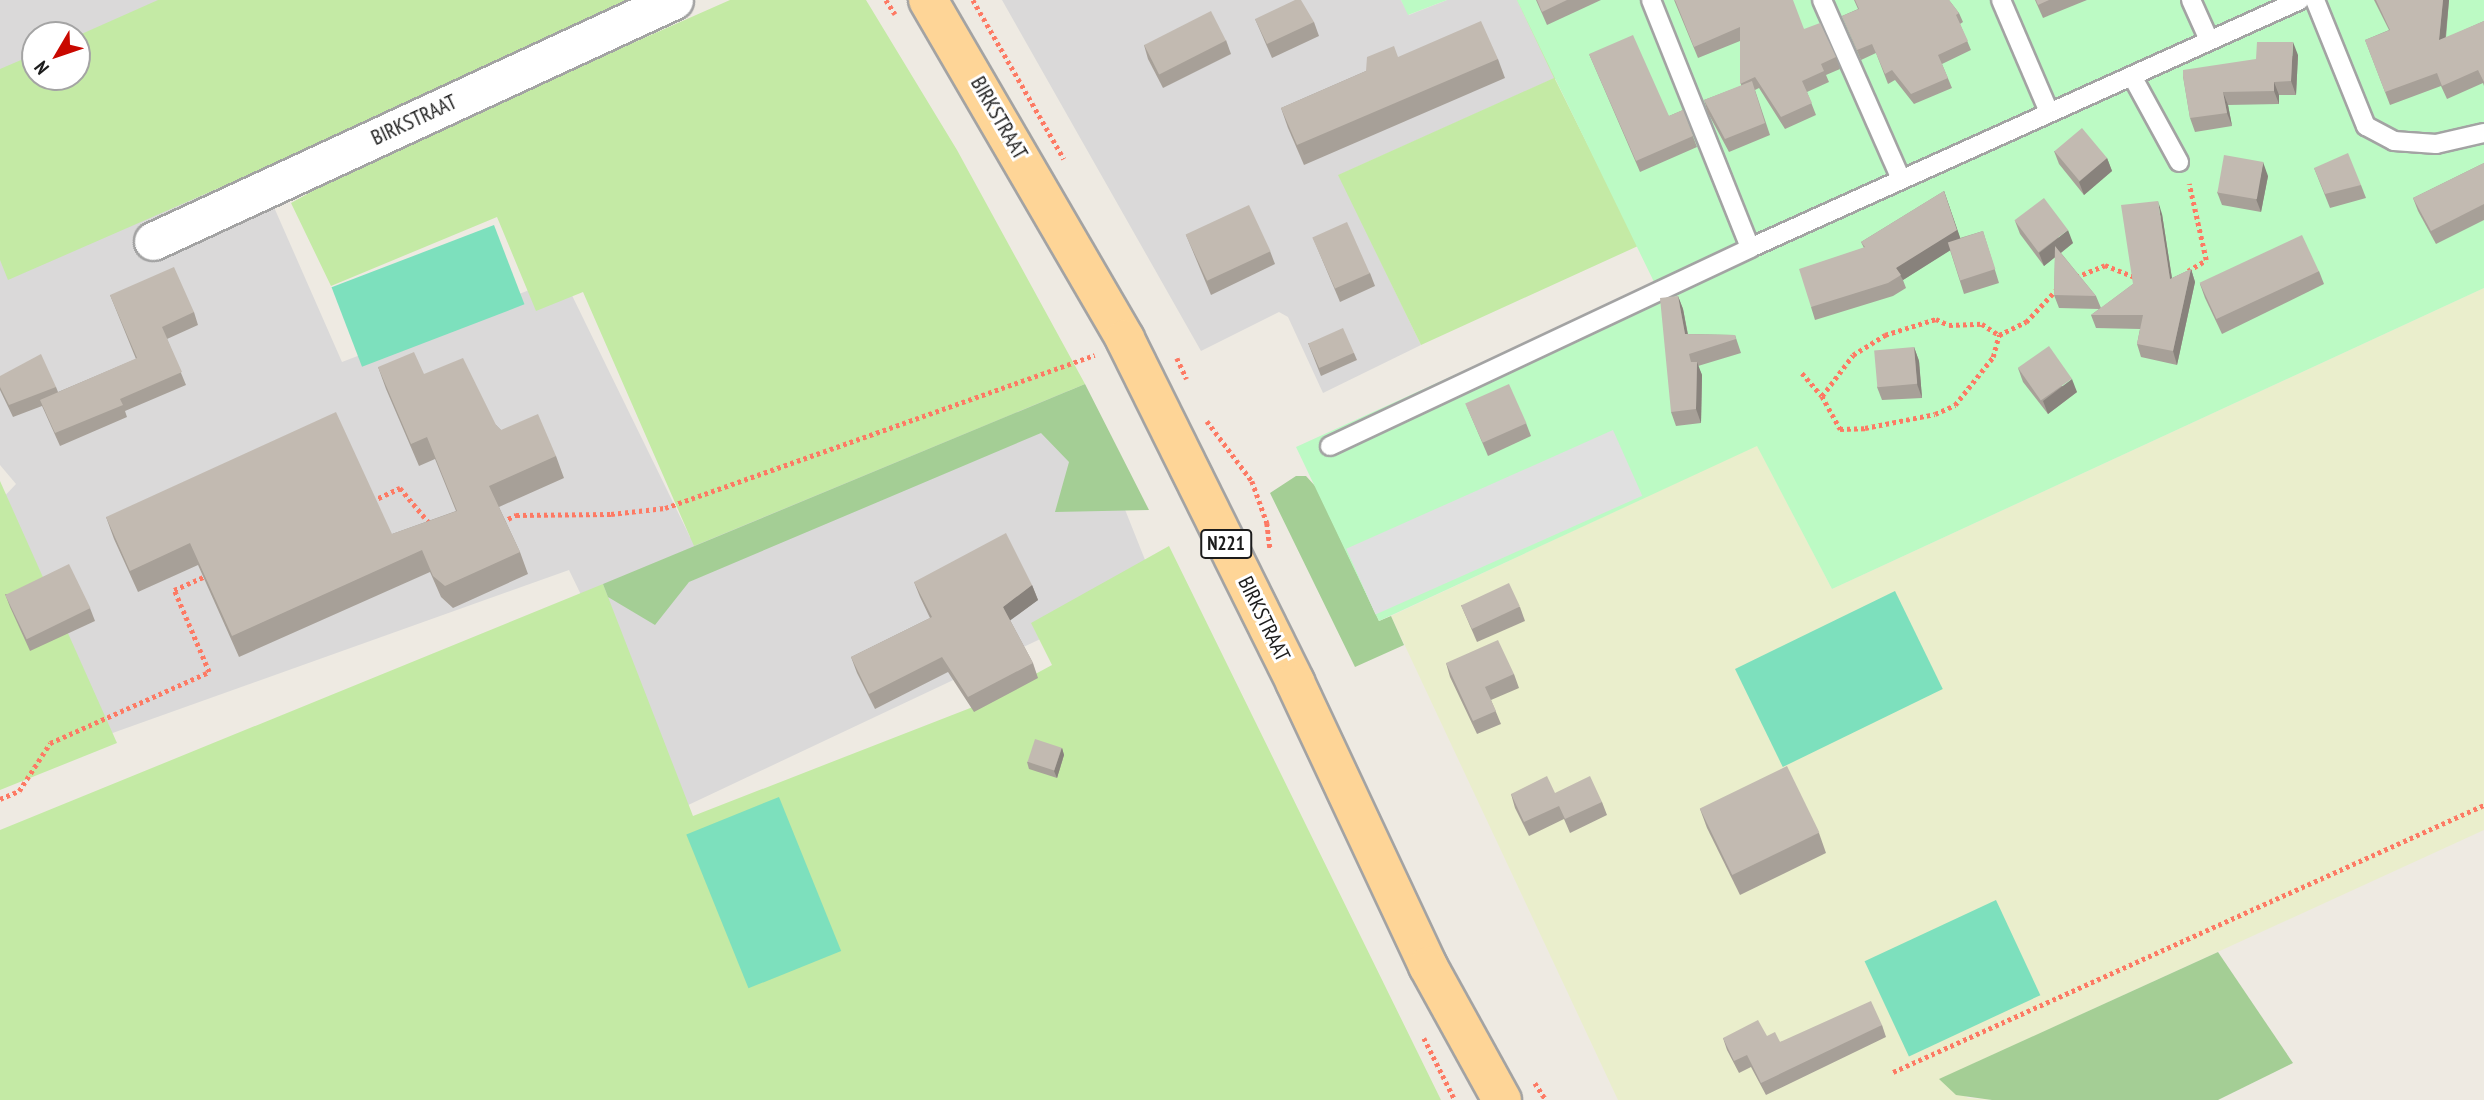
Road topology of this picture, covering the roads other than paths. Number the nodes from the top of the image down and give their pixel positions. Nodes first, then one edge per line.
1 (674, 0) edge
2 (1651, 0) edge
3 (1822, 0) edge
4 (2001, 0) edge
5 (2191, 0) edge
6 (2300, 0) edge
7 (2315, 0) edge
8 (914, 12) edge
9 (2209, 40) junction
10 (2132, 76) junction
11 (2049, 113) junction
12 (2484, 133) edge
13 (2179, 162) road end
14 (1901, 179) junction
15 (153, 241) dead end
16 (1749, 247) junction
17 (1330, 446) dead end
18 (1502, 1100) edge

1 - 15 street, BIRKSTRAAT
2 - 16 lane
3 - 14 lane
4 - 11 lane
5 - 9 lane
6 - 9 lane
7 - 12 lane
8 - 18 main road, BIRKSTRAAT / N221
9 - 10 lane
10 - 11 lane
10 - 13 lane
11 - 14 lane
14 - 16 lane
16 - 17 lane

